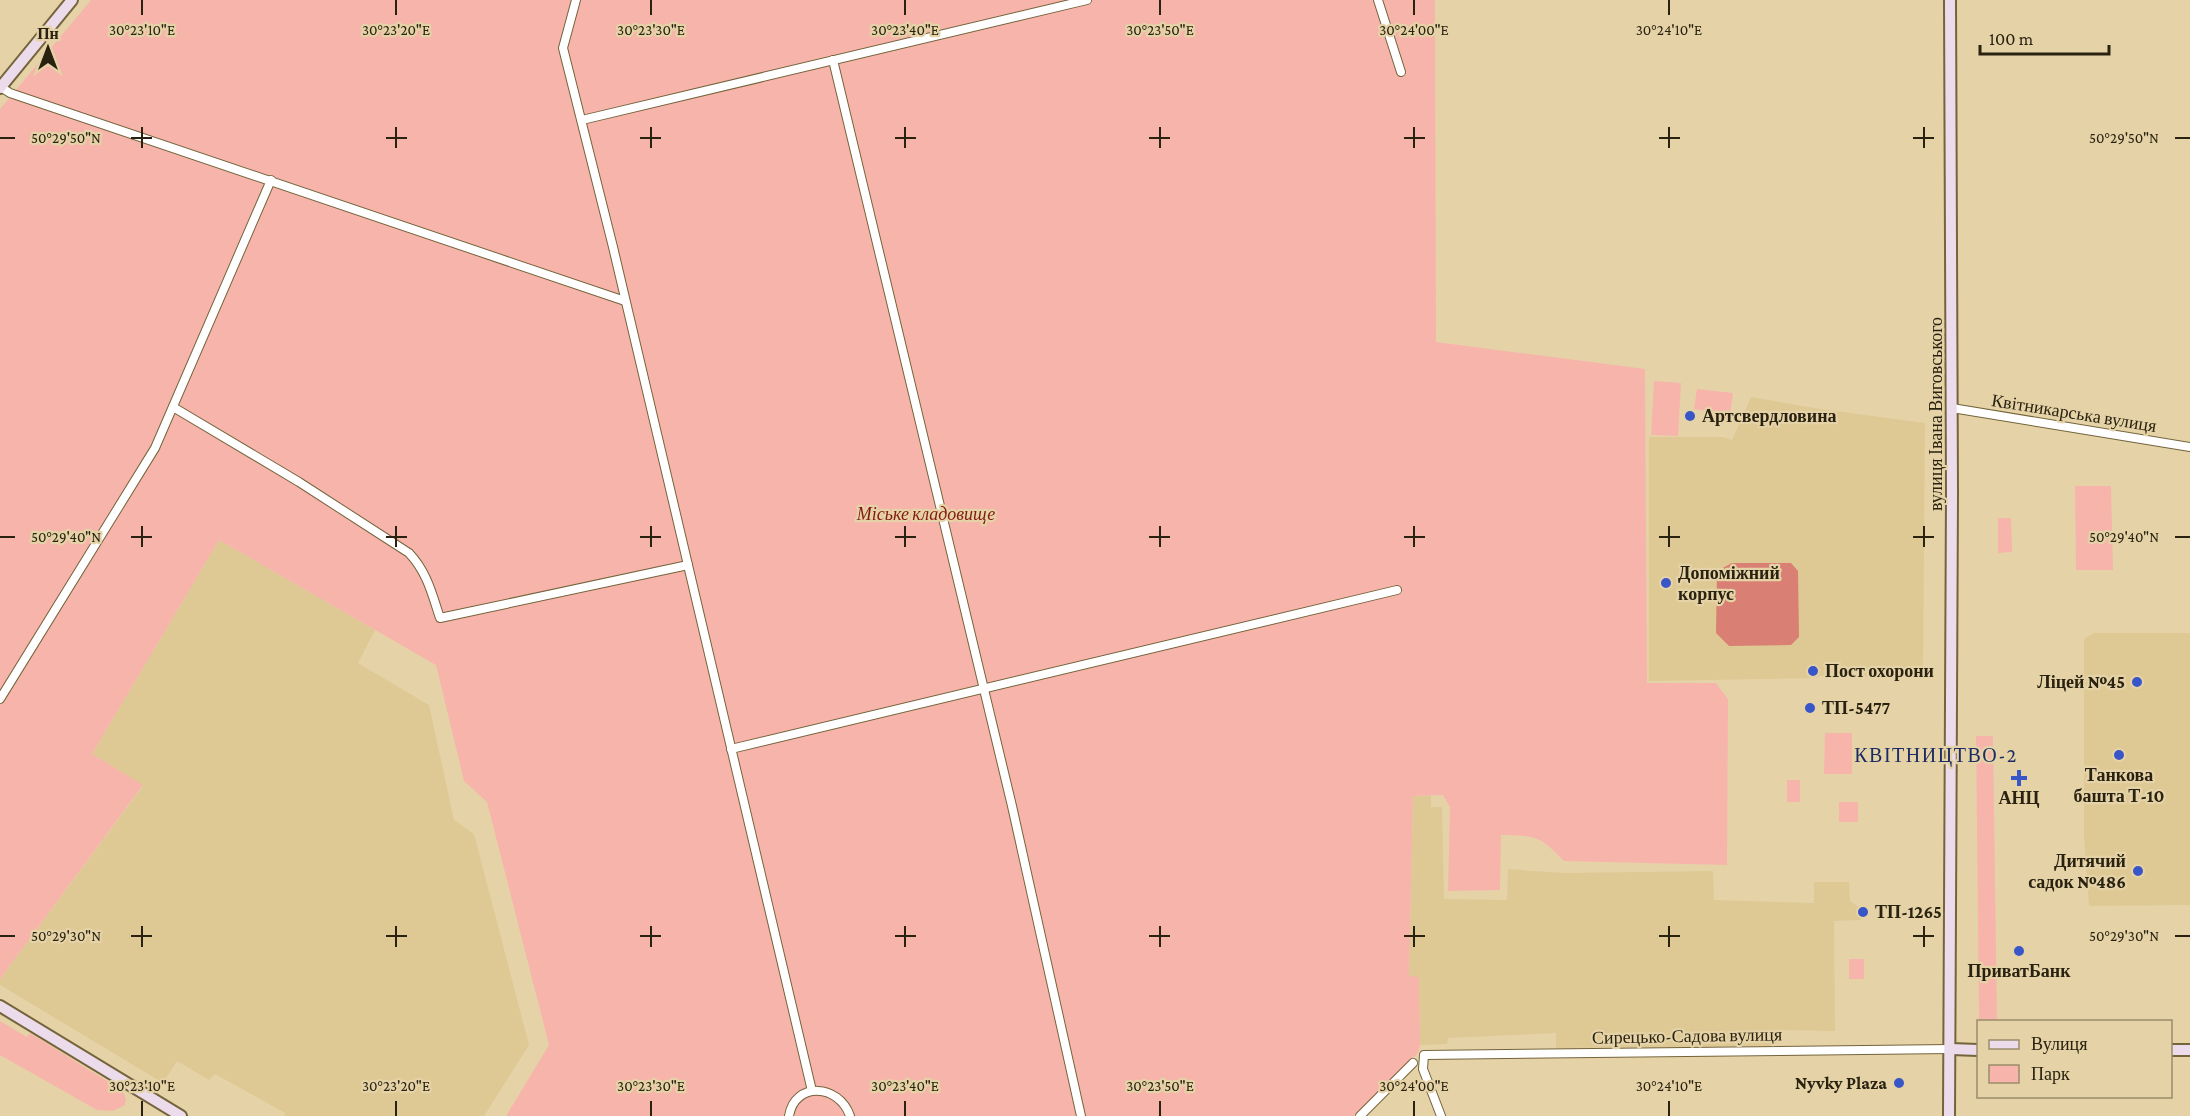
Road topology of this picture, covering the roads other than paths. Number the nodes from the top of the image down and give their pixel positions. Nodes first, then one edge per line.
1 (72, 0) edge
2 (576, 0) edge
3 (1087, 0) edge
4 (1378, 0) edge
5 (1950, 0) edge
6 (833, 60) junction
7 (1401, 72) dead end
8 (0, 87) edge
9 (582, 120) junction
10 (271, 180) junction
11 (625, 301) junction
12 (173, 407) junction
13 (1952, 408) junction
14 (2190, 447) edge
15 (688, 566) junction
16 (1397, 590) dead end
17 (983, 687) junction
18 (0, 699) edge
19 (731, 749) junction
20 (0, 1006) edge
21 (1951, 1049) junction
22 (1977, 1050) edge
23 (2172, 1050) edge
24 (2190, 1050) edge
25 (1413, 1063) dead end
26 (812, 1091) junction
27 (181, 1116) edge
28 (789, 1116) edge
29 (850, 1116) edge
30 (1081, 1116) edge
31 (1360, 1116) edge
32 (1442, 1116) edge
33 (1949, 1116) edge

1 - 8 main road
2 - 9 street
3 - 6 street
4 - 7 street
5 - 13 main road, вулиця Івана Виговського
6 - 9 street
6 - 17 street
8 - 10 street
9 - 11 street
10 - 11 street
10 - 12 street
11 - 15 street
12 - 15 street
12 - 18 street
13 - 14 street, Квітникарська вулиця
13 - 21 main road, вулиця Івана Виговського
15 - 19 street
16 - 17 street
17 - 19 street
17 - 30 street
19 - 26 street
20 - 27 main road
21 - 22 main road
21 - 32 street, Сирецько-Садова вулиця
21 - 33 main road, вулиця Івана Виговського
23 - 24 main road
25 - 31 street
26 - 28 street
26 - 29 street

